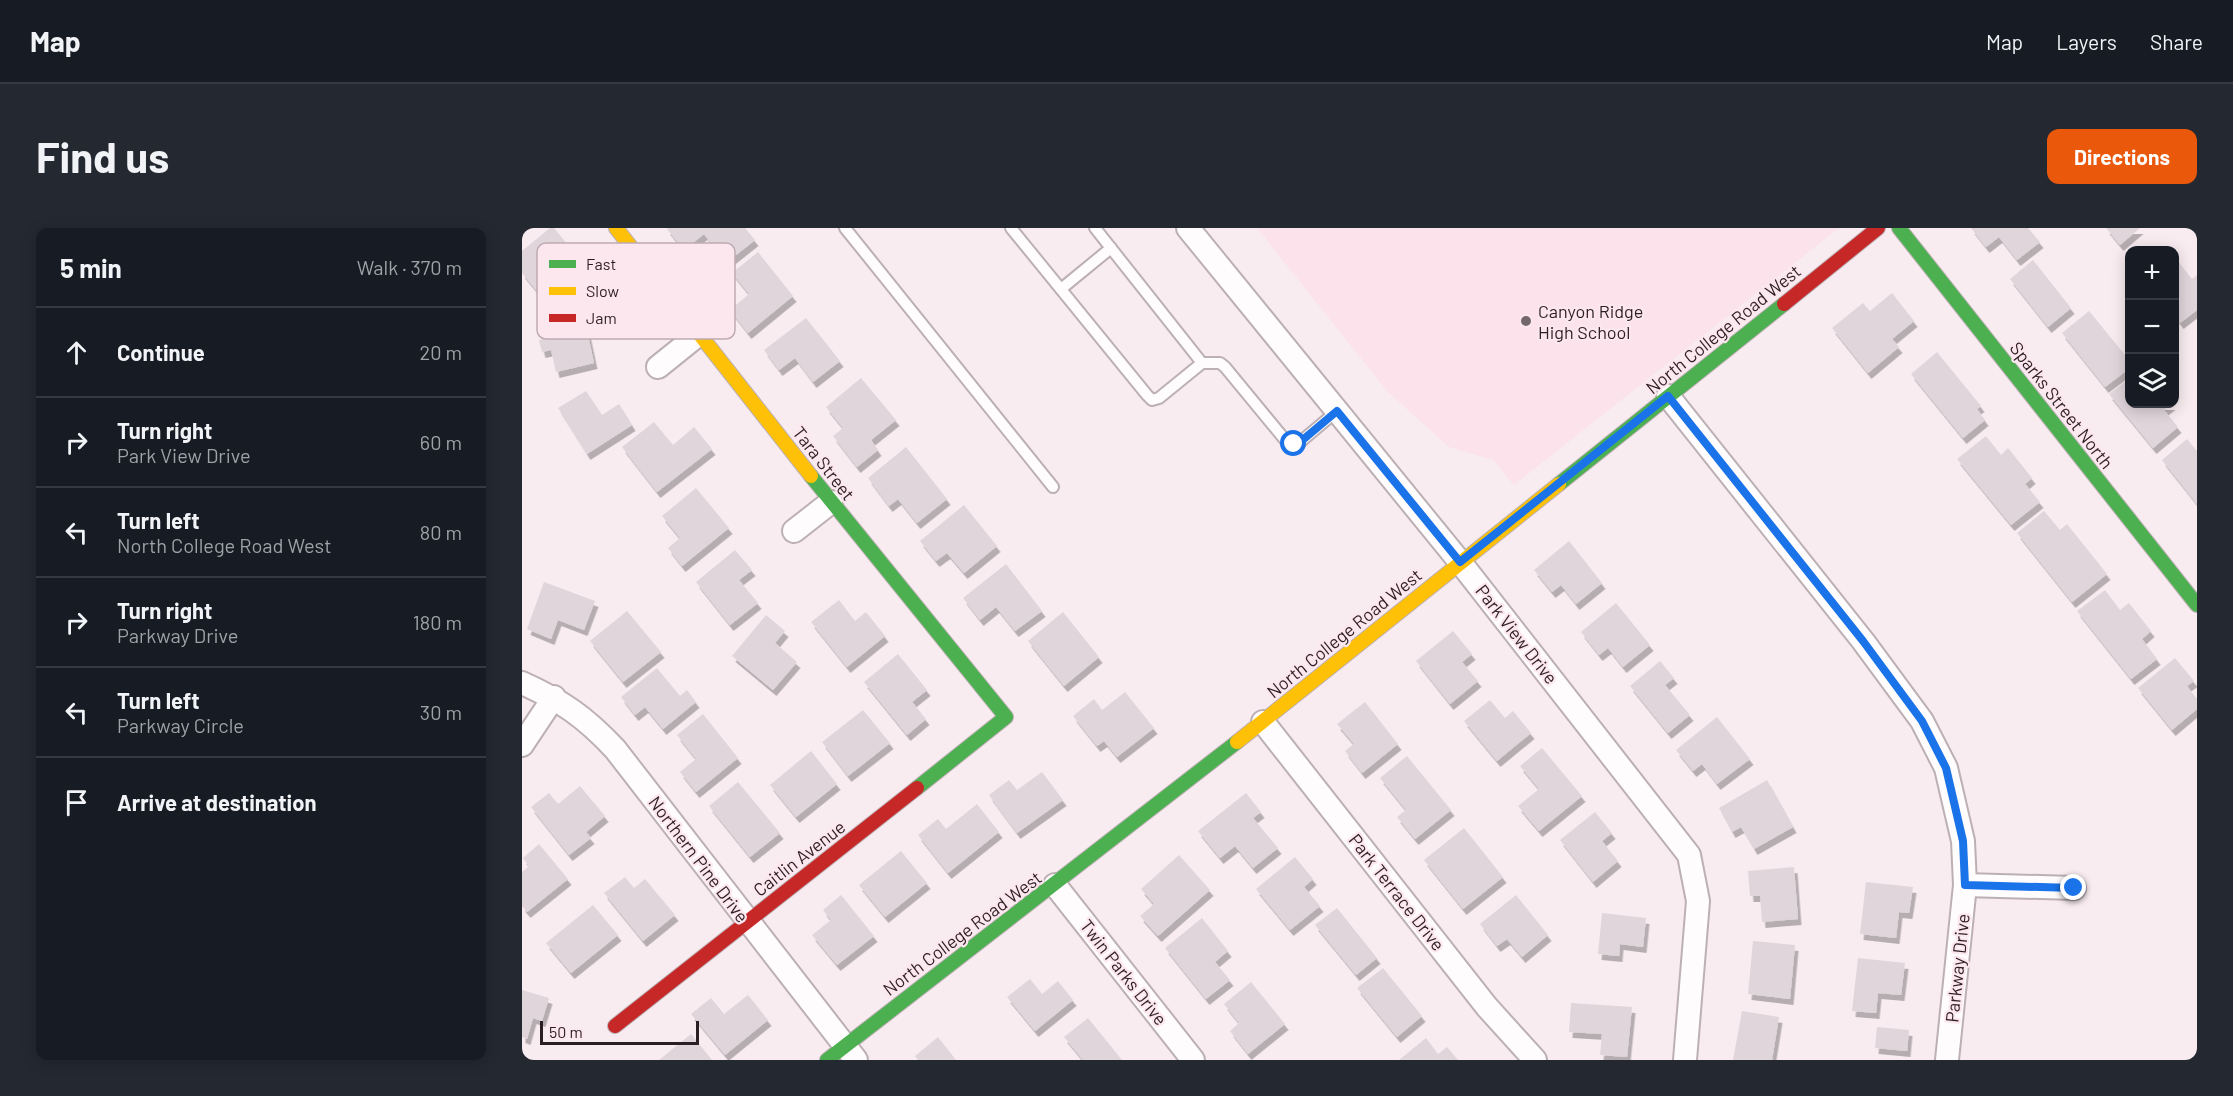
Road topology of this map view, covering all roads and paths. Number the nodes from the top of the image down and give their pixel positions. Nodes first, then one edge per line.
1 (616, 228) edge
2 (845, 228) edge
3 (1011, 228) edge
4 (1095, 228) edge
5 (1188, 228) edge
6 (1878, 228) edge
7 (1899, 228) edge
8 (628, 243) edge
9 (1111, 248) junction
10 (1060, 289) junction
11 (693, 339) edge
12 (703, 339) edge
13 (1202, 363) junction
14 (658, 367) dead end
15 (1668, 396) junction
16 (1337, 411) junction
17 (1053, 487) dead end
18 (831, 502) junction
19 (794, 531) dead end
20 (1460, 562) junction
21 (2197, 605) edge
22 (522, 683) edge
23 (554, 697) junction
24 (1006, 717) joint
25 (1263, 722) junction
26 (522, 745) edge
27 (1055, 885) junction
28 (1965, 885) junction
29 (2074, 888) dead end
30 (747, 922) junction
31 (615, 1026) dead end
32 (850, 1053) edge
33 (826, 1060) edge
34 (1193, 1060) edge
35 (1535, 1060) edge
36 (1685, 1060) edge
37 (1947, 1060) edge

1 - 8 street, Tara Street
2 - 17 lane
3 - 10 lane
4 - 9 lane
5 - 16 street, Park View Drive
6 - 15 street, North College Road West
7 - 21 street, Sparks Street North
9 - 10 lane
9 - 13 lane
10 - 13 lane
11 - 14 street
12 - 18 street, Tara Street
13 - 16 lane
15 - 20 street, North College Road West
15 - 28 street, Parkway Drive
16 - 20 street, Park View Drive
18 - 19 street
18 - 24 street, Tara Street
20 - 25 street, North College Road West
20 - 36 street, Park View Drive
22 - 23 street, Northern Pine Drive
23 - 26 street
23 - 30 street, Northern Pine Drive
24 - 30 street, Caitlin Avenue
25 - 27 street, North College Road West
25 - 35 street, Park Terrace Drive
27 - 32 street, North College Road West
27 - 34 street, Twin Parks Drive
28 - 29 street
28 - 37 street, Parkway Drive
30 - 31 street, Caitlin Avenue
30 - 32 street, Northern Pine Drive
32 - 33 street, North College Road West

